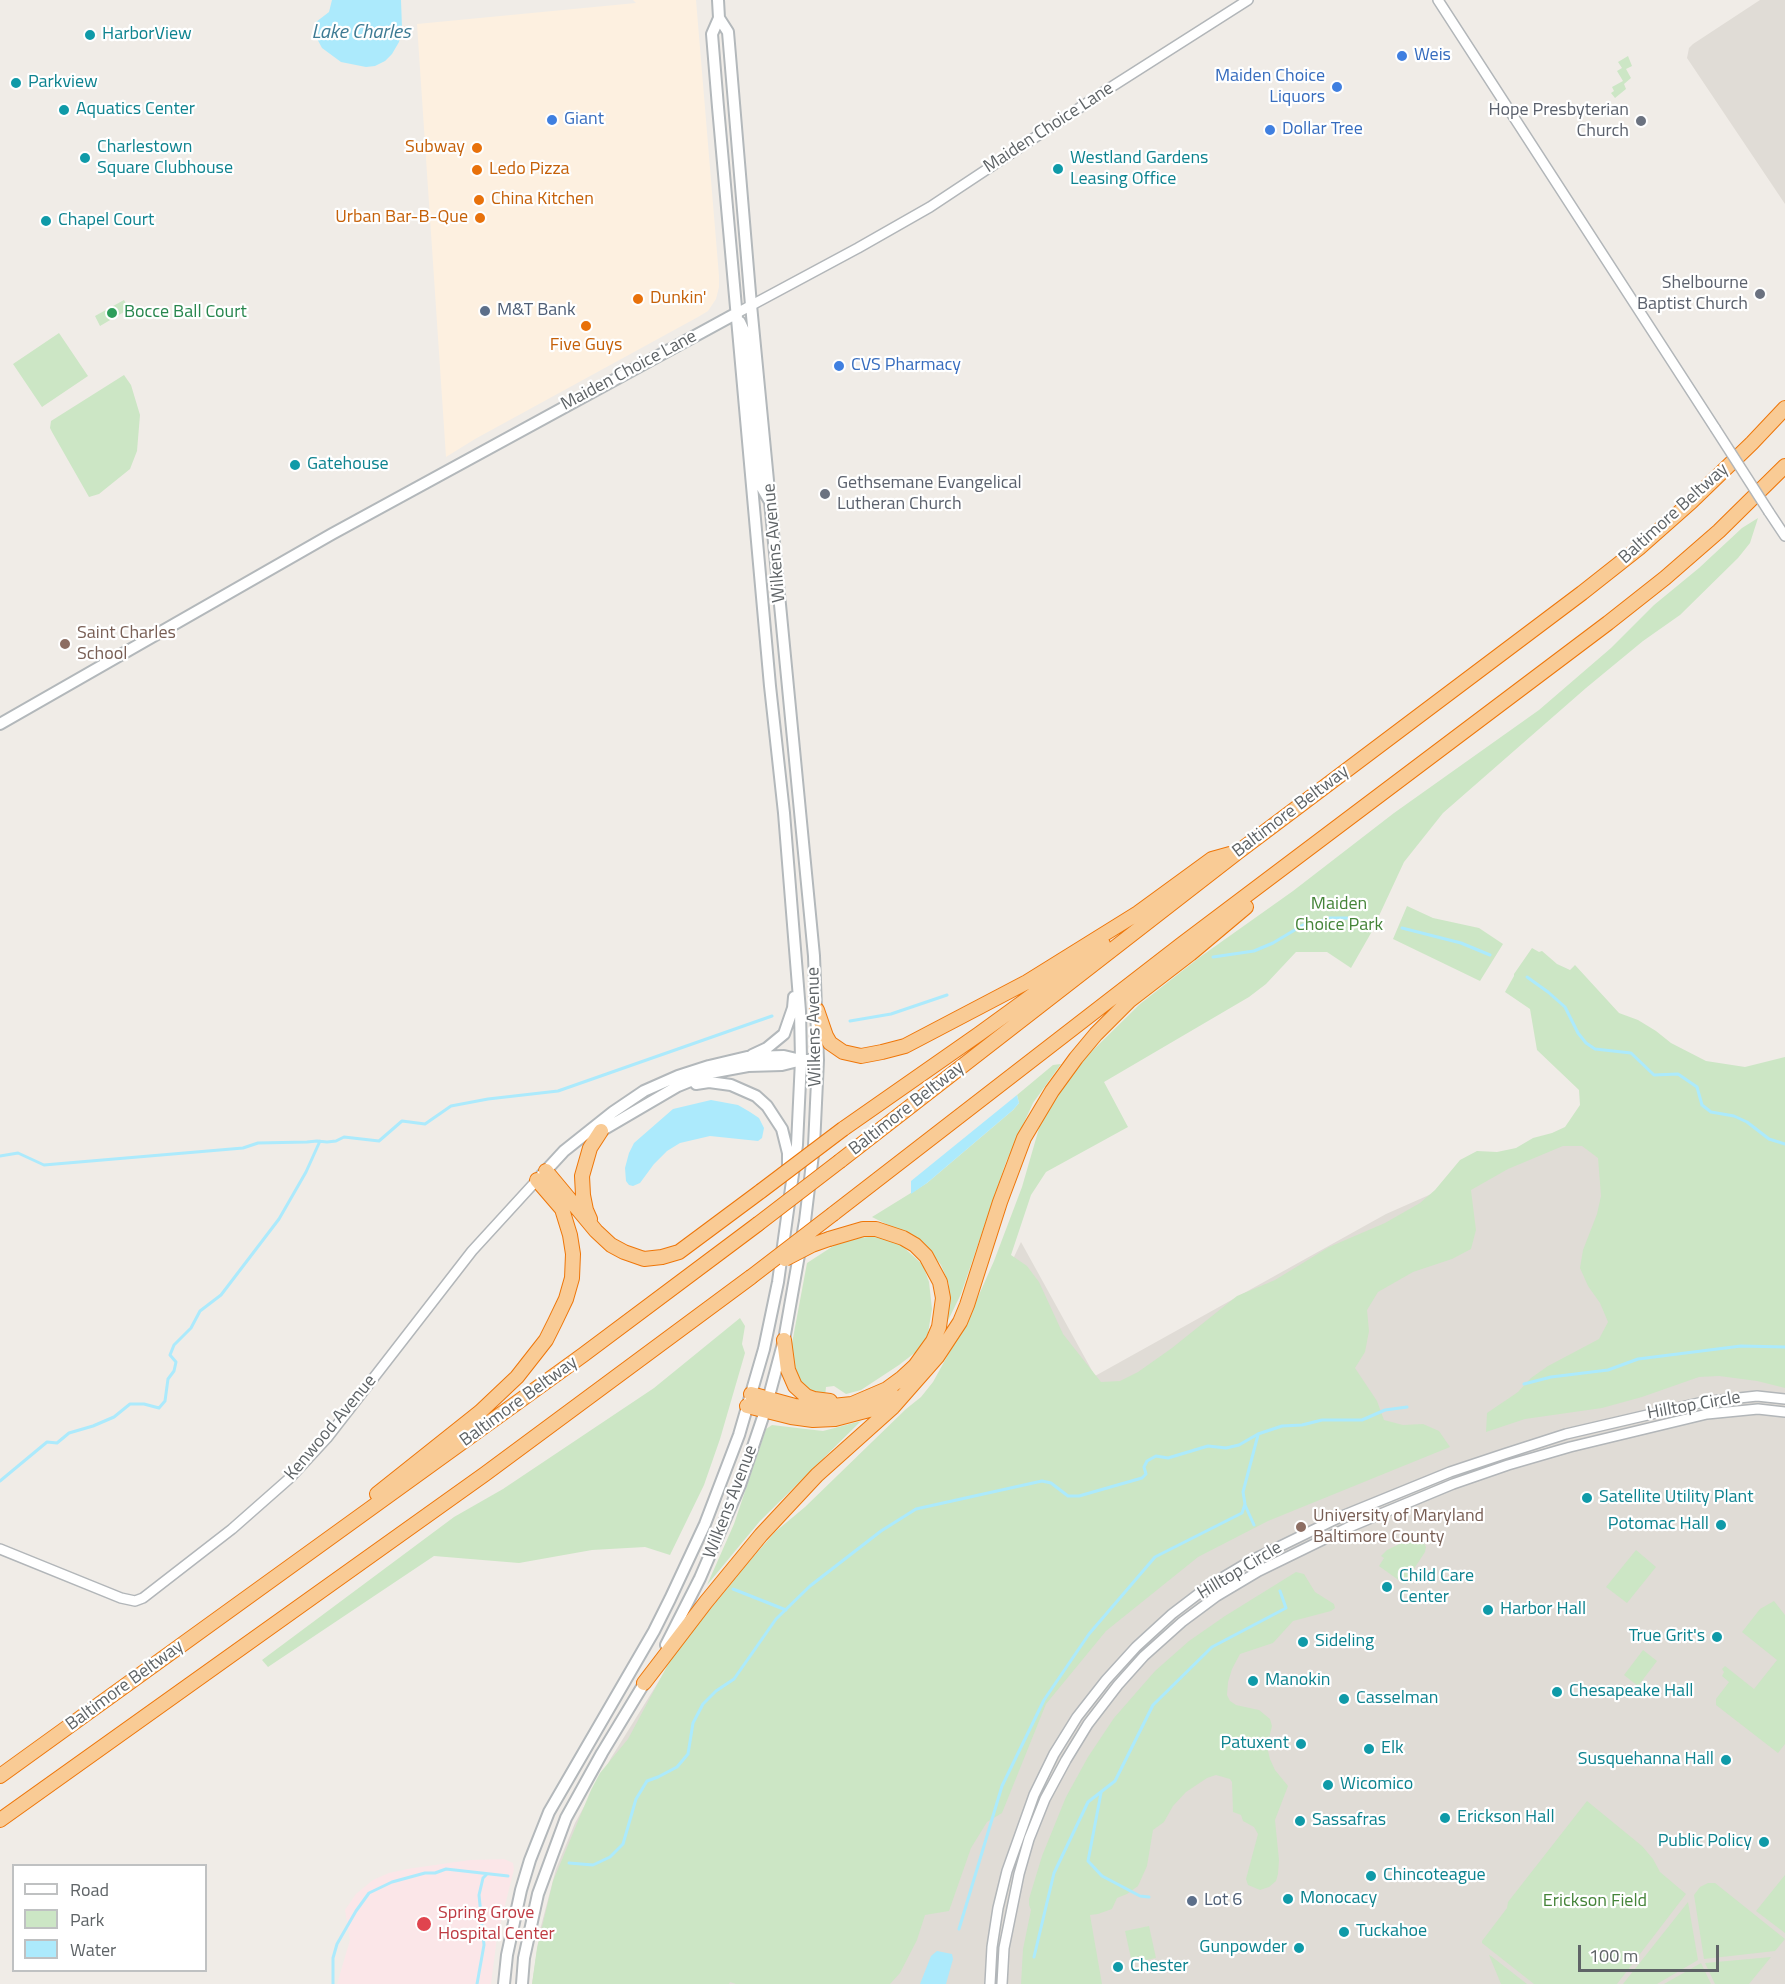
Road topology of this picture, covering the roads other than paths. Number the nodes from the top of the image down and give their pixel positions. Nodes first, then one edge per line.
1 (718, 0) edge
2 (1248, 0) edge
3 (1438, 0) edge
4 (719, 18) junction
5 (752, 305) junction
6 (737, 313) junction
7 (1785, 408) edge
8 (1785, 466) edge
9 (772, 504) junction
10 (1785, 536) edge
11 (0, 724) edge
12 (1336, 829) junction
13 (1238, 852) junction
14 (1138, 913) junction
15 (795, 960) junction
16 (817, 1010) junction
17 (747, 1057) junction
18 (801, 1060) junction
19 (818, 1060) junction
20 (678, 1086) junction
21 (601, 1131) junction
22 (541, 1176) junction
23 (787, 1226) junction
24 (596, 1231) junction
25 (751, 1277) junction
26 (784, 1340) junction
27 (919, 1370) junction
28 (1785, 1399) edge
29 (749, 1400) junction
30 (766, 1405) junction
31 (1785, 1412) edge
32 (0, 1549) edge
33 (273, 1580) junction
34 (644, 1683) junction
35 (0, 1776) edge
36 (0, 1820) edge
37 (504, 1984) edge
38 (522, 1984) edge
39 (990, 1984) edge
40 (1002, 1984) edge

1 - 4 main road, Wilkens Avenue
2 - 5 street, Maiden Choice Lane
3 - 10 street, bridge
4 - 5 main road, Wilkens Avenue
4 - 6 main road, Wilkens Avenue
5 - 6 street, Maiden Choice Lane
5 - 9 main road, Wilkens Avenue
6 - 9 main road
6 - 11 main road, Maiden Choice Lane
6 - 15 main road, Wilkens Avenue
7 - 13 highway, Baltimore Beltway
8 - 12 highway, Baltimore Beltway
9 - 16 main road, Wilkens Avenue
12 - 25 highway, Baltimore Beltway, bridge
12 - 27 highway
13 - 14 highway
13 - 33 highway, Baltimore Beltway, bridge
14 - 16 highway
14 - 24 highway, bridge
15 - 17 main road
15 - 18 main road, Wilkens Avenue
16 - 19 main road, Wilkens Avenue
17 - 18 main road, Kenwood Avenue
17 - 22 main road, Kenwood Avenue
18 - 19 main road, Kenwood Avenue
18 - 20 main road, Kenwood Avenue
18 - 23 main road, Wilkens Avenue
19 - 26 main road, Wilkens Avenue
20 - 21 main road, Kenwood Avenue
20 - 23 main road
21 - 22 main road, Kenwood Avenue
21 - 24 highway
22 - 24 highway
22 - 32 street, Kenwood Avenue
22 - 33 highway
23 - 29 main road, Wilkens Avenue
25 - 27 highway, bridge
25 - 36 highway, Baltimore Beltway
26 - 27 highway
26 - 30 main road, Wilkens Avenue
27 - 30 highway
27 - 34 highway
28 - 39 street, Hilltop Circle
29 - 30 highway
29 - 37 main road, Wilkens Avenue
30 - 34 main road, Wilkens Avenue
31 - 40 street, Hilltop Circle
33 - 35 highway, Baltimore Beltway
34 - 38 main road, Wilkens Avenue

